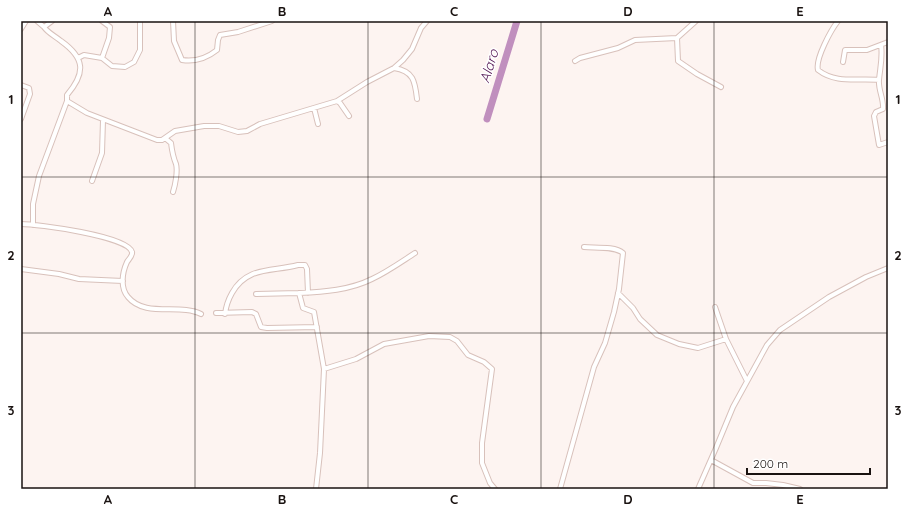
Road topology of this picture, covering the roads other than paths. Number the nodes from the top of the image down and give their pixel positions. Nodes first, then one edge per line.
1 (26, 21) edge
2 (37, 21) edge
3 (52, 21) edge
4 (102, 21) edge
5 (140, 21) edge
6 (173, 21) edge
7 (272, 21) edge
8 (427, 21) edge
9 (696, 21) edge
10 (838, 21) edge
11 (44, 27) junction
12 (21, 29) edge
13 (677, 38) junction
14 (888, 42) edge
15 (881, 45) junction
16 (78, 58) junction
17 (102, 58) junction
18 (575, 61) dead end
19 (843, 62) dead end
20 (394, 68) junction
21 (879, 80) junction
22 (21, 85) edge
23 (721, 86) dead end
24 (417, 99) dead end
25 (67, 101) junction
26 (337, 101) junction
27 (314, 108) junction
28 (349, 116) dead end
29 (21, 119) edge
30 (103, 120) junction
31 (318, 124) dead end
32 (165, 138) junction
33 (888, 142) edge
34 (92, 181) dead end
35 (173, 192) dead end
36 (21, 224) edge
37 (33, 225) junction
38 (584, 248) dead end
39 (415, 253) dead end
40 (888, 268) edge
41 (21, 269) edge
42 (123, 281) junction
43 (299, 293) junction
44 (308, 293) junction
45 (618, 293) junction
46 (256, 294) dead end
47 (716, 307) dead end
48 (216, 313) dead end
49 (201, 314) dead end
50 (225, 314) junction
51 (317, 327) junction
52 (726, 339) junction
53 (324, 370) junction
54 (747, 382) junction
55 (711, 460) junction
56 (316, 489) edge
57 (495, 489) edge
58 (560, 489) edge
59 (698, 489) edge
60 (800, 489) edge

1 - 12 street
2 - 11 street
3 - 11 street
4 - 17 street
5 - 17 street
6 - 7 street
8 - 20 street
9 - 13 street
10 - 21 street
11 - 16 street
13 - 18 street
13 - 23 street
14 - 15 street
15 - 19 street
15 - 21 street
16 - 17 street
16 - 25 street
20 - 24 street
20 - 26 street
21 - 33 street
22 - 29 street
25 - 30 street
25 - 37 street
26 - 27 street
26 - 28 street
27 - 31 street
27 - 32 street
30 - 32 street
30 - 34 street
32 - 35 street
36 - 37 street
37 - 42 street
38 - 45 street
39 - 44 street
40 - 54 street
41 - 42 street
42 - 49 street
43 - 44 street
43 - 46 street
43 - 51 street
44 - 50 street
45 - 52 street
45 - 58 street
47 - 52 street
48 - 50 street
50 - 51 street
51 - 53 street
52 - 54 street
53 - 56 street
53 - 57 street
54 - 55 street
55 - 59 street
55 - 60 street

